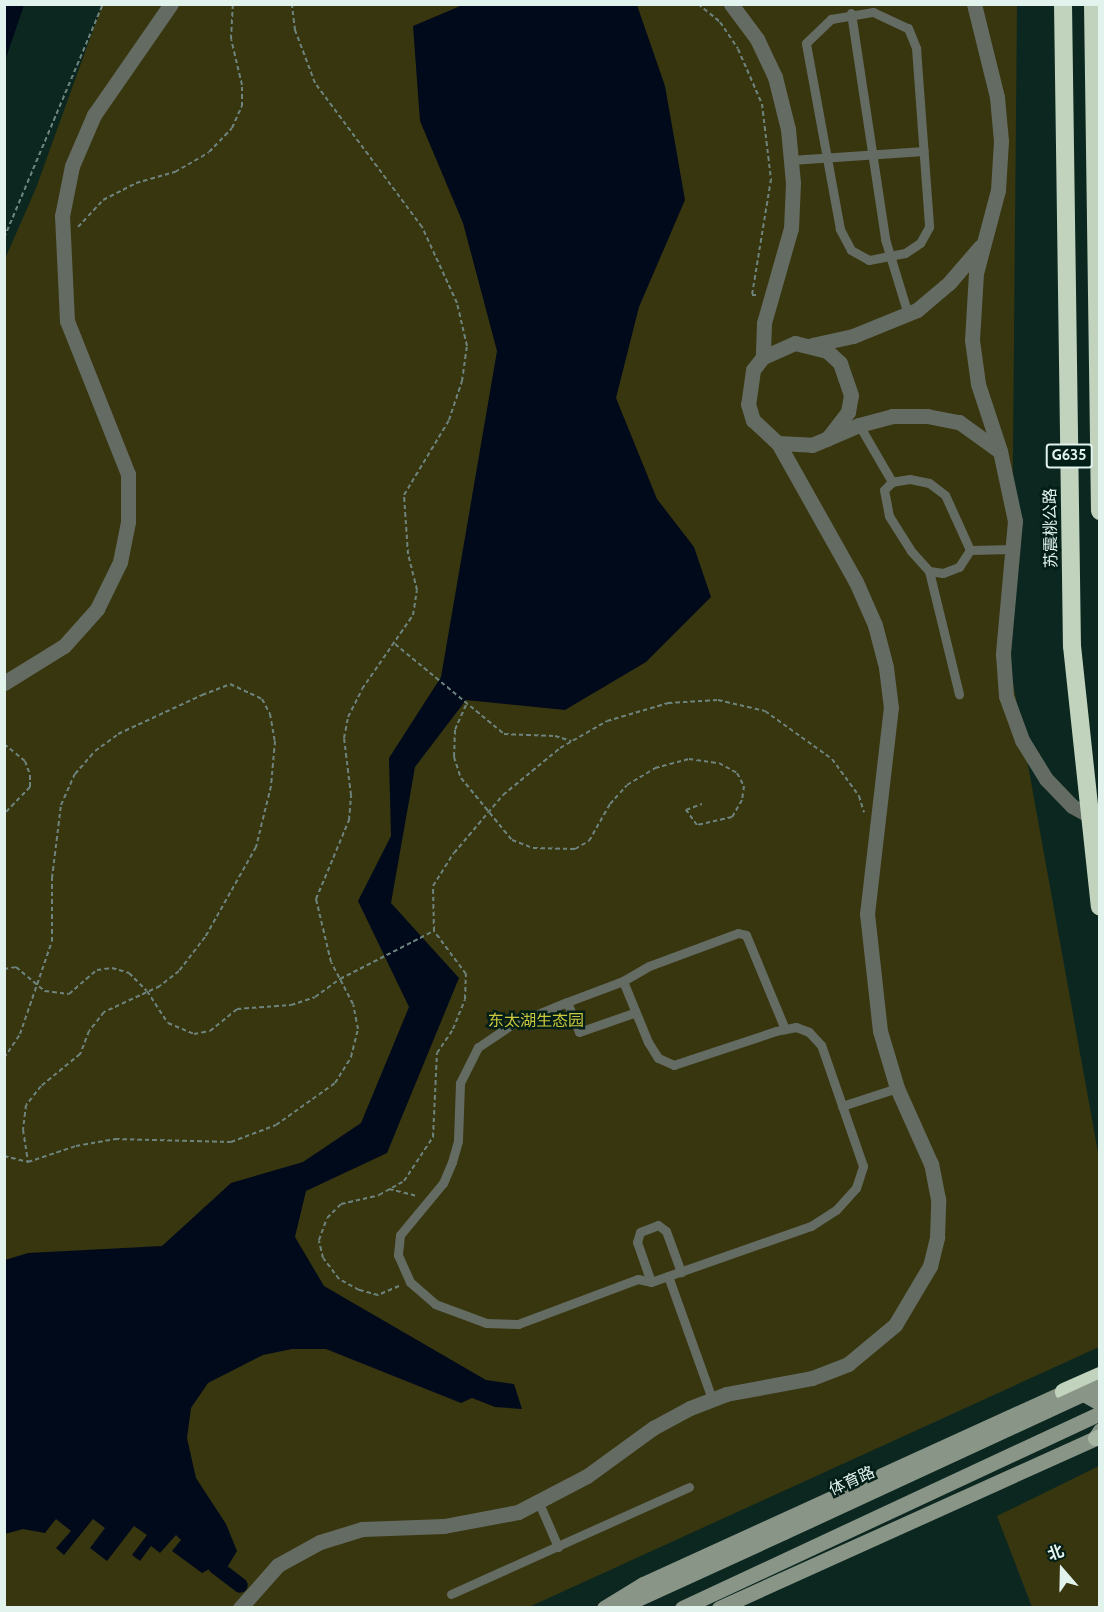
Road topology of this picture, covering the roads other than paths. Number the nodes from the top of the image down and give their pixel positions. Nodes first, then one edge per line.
1 (171, 4) edge
2 (731, 4) edge
3 (974, 4) edge
4 (1063, 4) edge
5 (1093, 4) edge
6 (851, 14) junction
7 (924, 151) junction
8 (871, 154) junction
9 (825, 156) junction
10 (791, 160) junction
11 (988, 231) junction
12 (891, 257) junction
13 (908, 314) junction
14 (812, 345) junction
15 (763, 357) junction
16 (859, 425) junction
17 (827, 439) junction
18 (778, 443) junction
19 (1000, 451) junction
20 (892, 482) junction
21 (1100, 511) edge
22 (1013, 549) junction
23 (970, 550) junction
24 (929, 571) junction
25 (4, 684) edge
26 (959, 694) dead end
27 (1088, 815) junction
28 (1100, 906) edge
29 (623, 981) junction
30 (567, 1002) junction
31 (636, 1012) junction
32 (785, 1029) junction
33 (897, 1088) junction
34 (842, 1106) junction
35 (681, 1272) junction
36 (668, 1276) junction
37 (651, 1282) junction
38 (1100, 1376) edge
39 (1100, 1386) edge
40 (1064, 1392) junction
41 (712, 1399) junction
42 (1100, 1403) edge
43 (1100, 1413) edge
44 (1098, 1435) edge
45 (688, 1487) dead end
46 (539, 1503) junction
47 (558, 1547) junction
48 (451, 1594) dead end
49 (240, 1608) edge
50 (604, 1608) edge
51 (618, 1608) edge
52 (682, 1608) edge
53 (720, 1608) edge

1 - 25 street
2 - 10 street
3 - 11 street
4 - 27 highway, 苏震桃公路 / G635
5 - 21 highway, G635
6 - 7 lane
6 - 8 lane
6 - 9 lane
7 - 8 lane
7 - 12 lane
8 - 9 lane
8 - 12 lane
9 - 10 lane
9 - 12 lane
10 - 15 street
11 - 13 street
11 - 19 street
12 - 13 lane
13 - 14 street
14 - 15 street
14 - 17 street
15 - 18 street
16 - 17 street
16 - 19 street
16 - 20 lane
17 - 18 street
18 - 33 street
19 - 22 street
20 - 23 lane
20 - 24 lane
22 - 23 lane
22 - 27 street
23 - 24 lane
24 - 26 lane
27 - 28 highway, 苏震桃公路 / G635
29 - 30 lane
29 - 31 lane
29 - 32 lane
30 - 31 lane
30 - 37 lane
31 - 32 lane
32 - 34 lane
33 - 34 lane
33 - 41 street
34 - 35 lane
35 - 36 lane
35 - 37 lane
36 - 37 lane
36 - 41 lane
38 - 40 highway
39 - 51 main road, 体育路, bridge
40 - 42 main road
40 - 50 main road
41 - 46 street
43 - 52 main road
44 - 53 main road
45 - 47 lane
46 - 47 lane
46 - 49 street
47 - 48 lane

